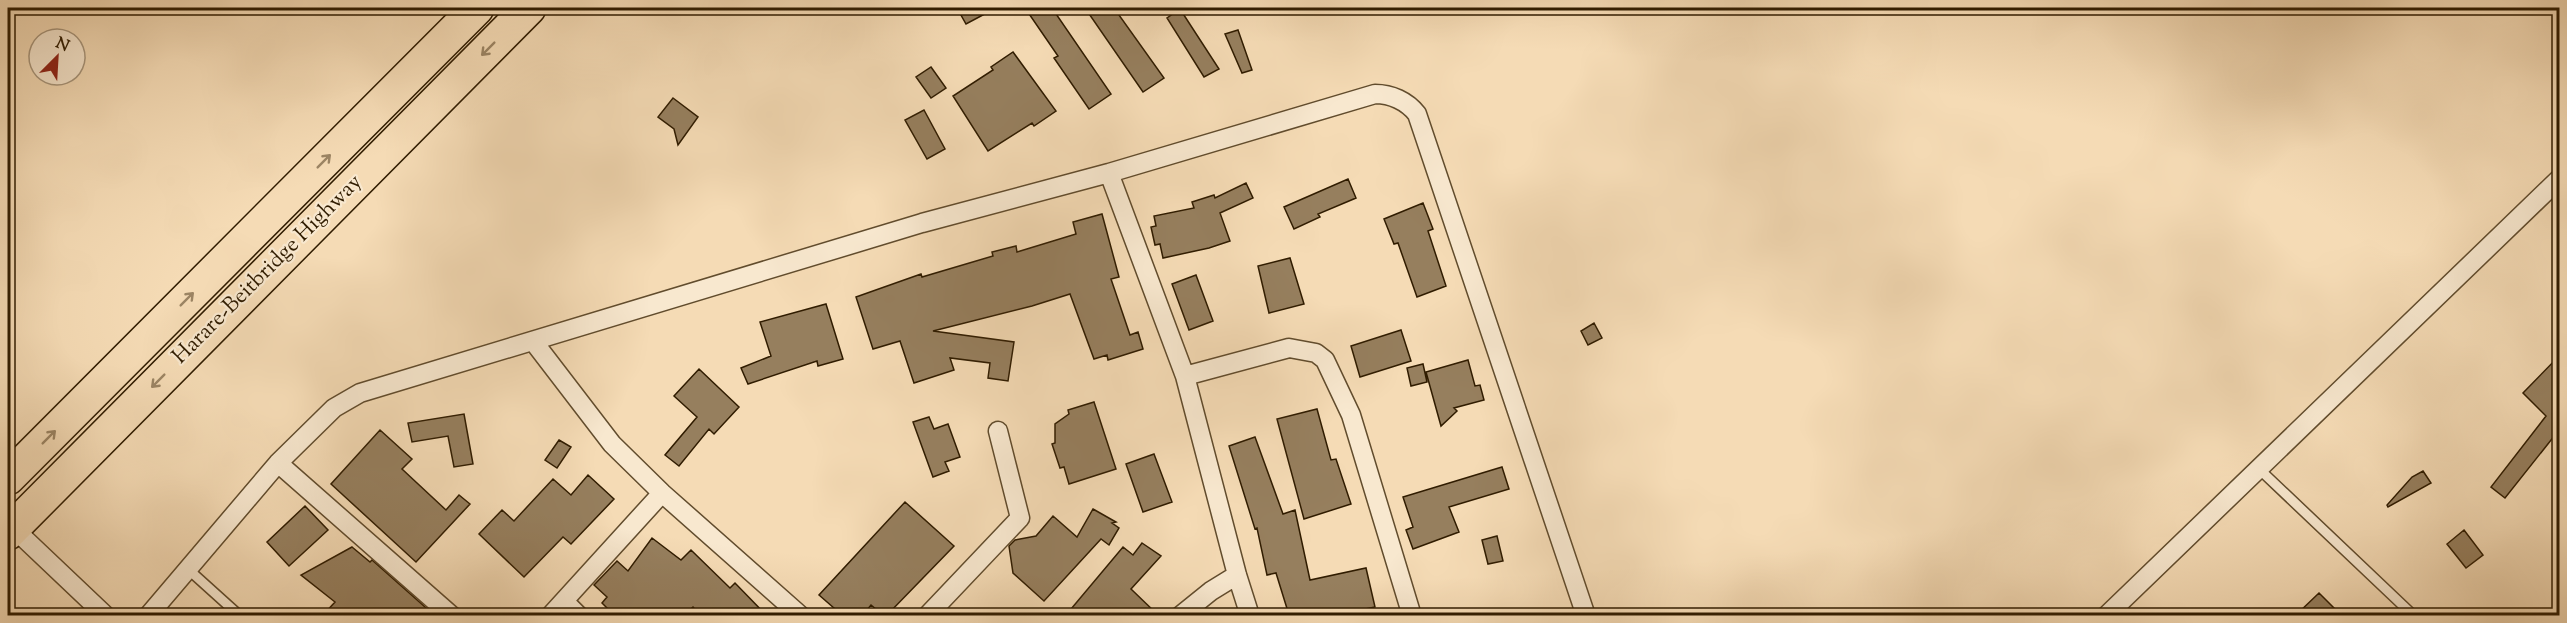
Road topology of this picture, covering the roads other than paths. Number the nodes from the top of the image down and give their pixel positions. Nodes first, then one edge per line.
1 (477, 8) edge
2 (529, 8) edge
3 (1109, 172) junction
4 (2559, 178) edge
5 (533, 341) junction
6 (1185, 376) junction
7 (998, 431) dead end
8 (278, 463) junction
9 (2257, 467) junction
10 (8, 478) edge
11 (662, 493) junction
12 (9, 528) edge
13 (189, 570) junction
14 (1237, 574) junction
15 (564, 601) junction
16 (106, 615) edge
17 (148, 615) edge
18 (240, 615) edge
19 (452, 615) edge
20 (550, 615) edge
21 (579, 615) edge
22 (801, 615) edge
23 (927, 615) edge
24 (1180, 615) edge
25 (1250, 615) edge
26 (1412, 615) edge
27 (1586, 615) edge
28 (2106, 615) edge
29 (2414, 615) edge

10 -> 1 highway, Harare-Beitbridge Highway
2 -> 12 highway, Harare-Beitbridge Highway
3 - 5 street
3 - 6 street
3 - 27 street
4 - 9 street
5 - 8 street
5 - 11 street
6 - 14 street
6 - 26 street
7 - 23 street
8 - 13 street
8 - 19 street
9 - 28 street
9 - 29 lane
11 - 15 street
11 - 22 street
12 - 16 street
13 - 17 street
13 - 18 lane
14 - 24 street
14 - 25 street
15 - 20 street
15 - 21 street

